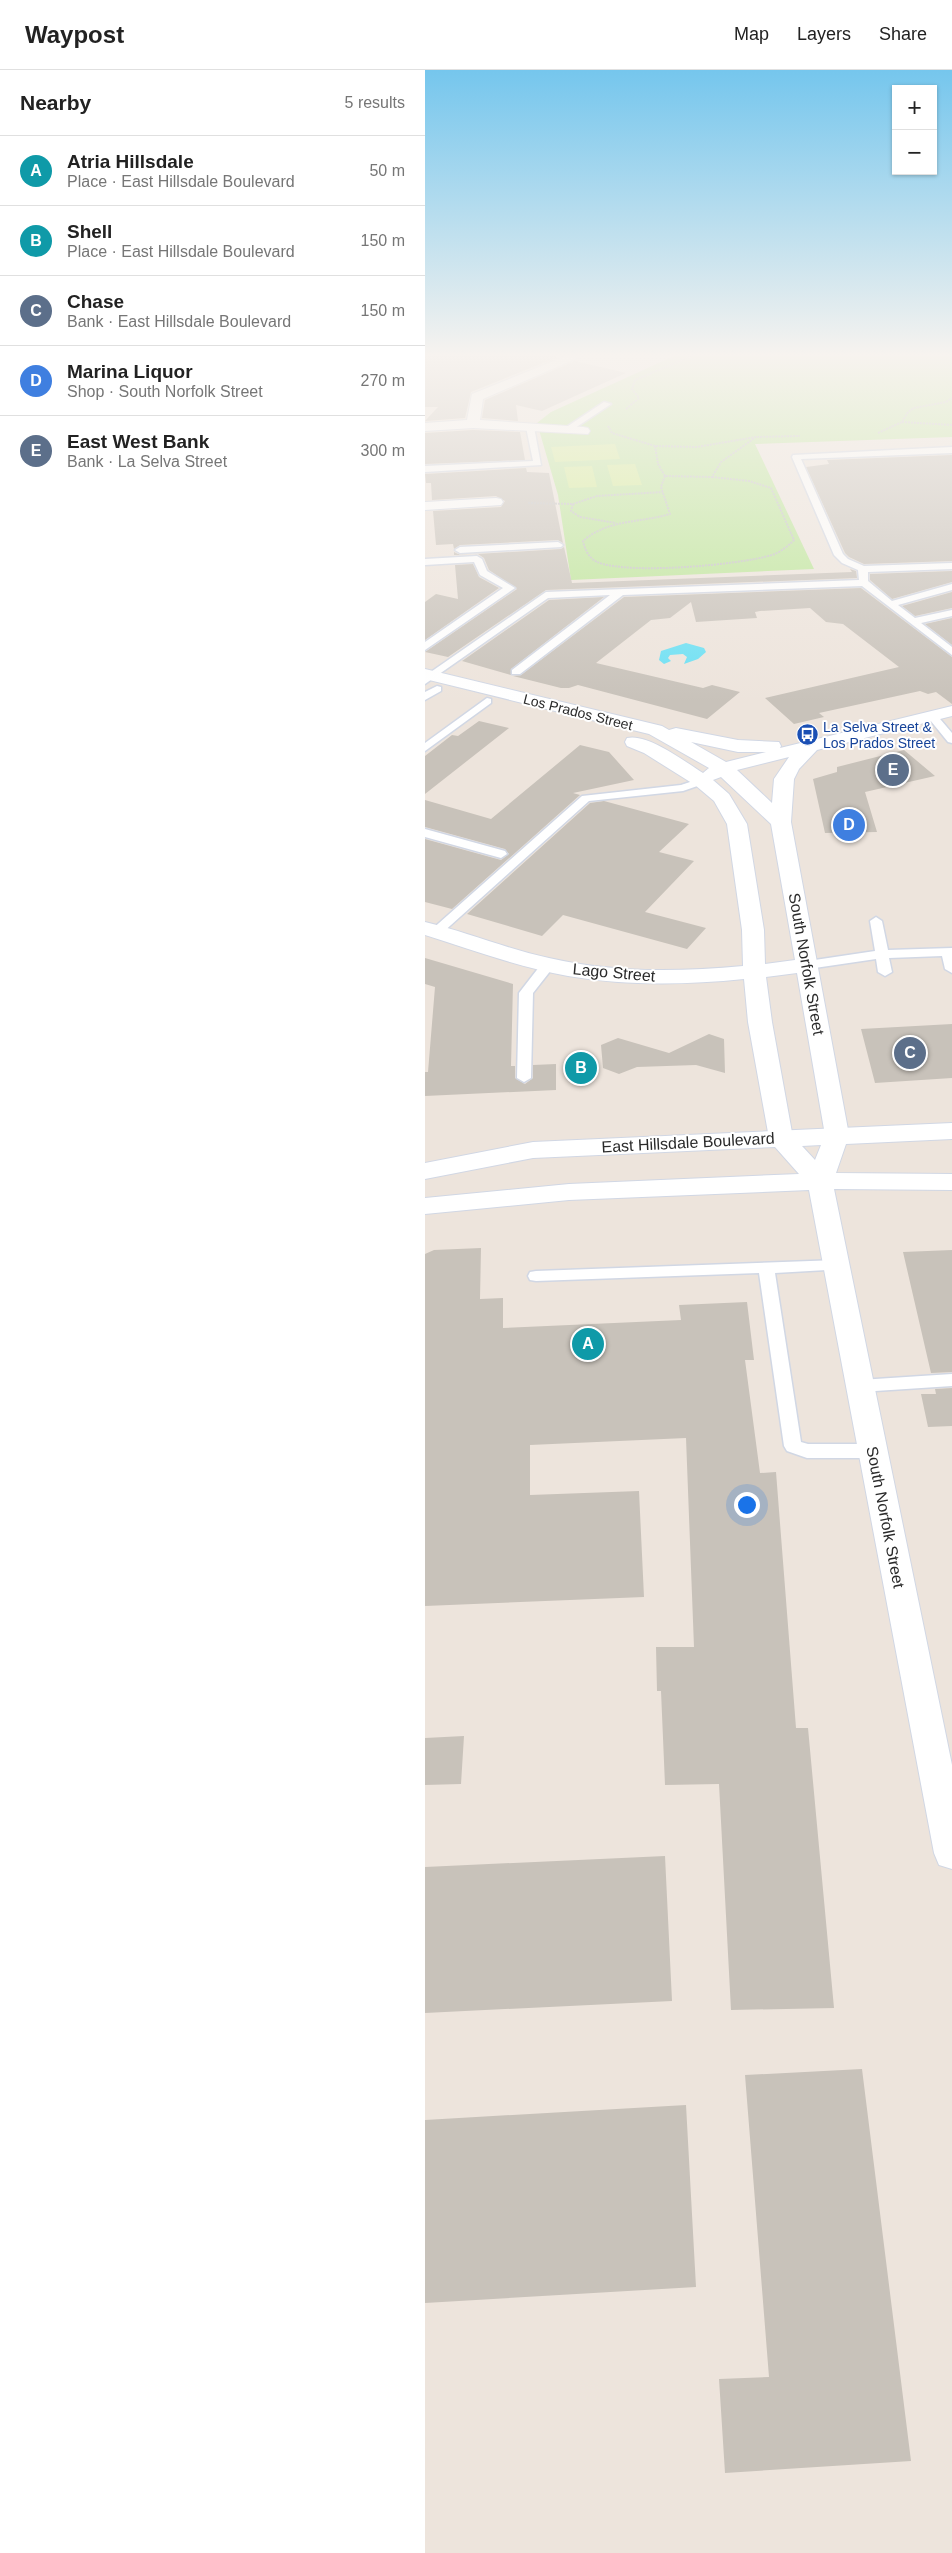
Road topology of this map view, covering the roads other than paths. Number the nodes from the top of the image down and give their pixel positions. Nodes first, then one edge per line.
1 (803, 472) edge
2 (496, 502) dead end
3 (425, 506) edge
4 (558, 545) dead end
5 (425, 552) edge
6 (425, 562) edge
7 (952, 566) edge
8 (863, 569) junction
9 (864, 583) junction
10 (952, 588) edge
11 (621, 592) junction
12 (891, 604) junction
13 (952, 613) edge
14 (914, 621) junction
15 (425, 647) edge
16 (952, 652) edge
17 (516, 672) dead end
18 (428, 684) edge
19 (487, 702) junction
20 (952, 710) edge
21 (931, 716) junction
22 (655, 730) junction
23 (952, 740) edge
24 (811, 746) junction
25 (425, 748) edge
26 (723, 768) junction
27 (701, 781) junction
28 (781, 822) junction
29 (425, 833) edge
30 (501, 854) dead end
31 (876, 921) dead end
32 (431, 930) edge
33 (949, 952) edge
34 (882, 954) junction
35 (548, 965) junction
36 (808, 965) junction
37 (952, 969) edge
38 (885, 972) dead end
39 (754, 973) junction
40 (524, 1078) dead end
41 (952, 1131) edge
42 (837, 1134) junction
43 (781, 1138) junction
44 (425, 1171) edge
45 (820, 1181) junction
46 (952, 1182) edge
47 (425, 1206) edge
48 (838, 1265) junction
49 (766, 1266) junction
50 (536, 1276) dead end
51 (952, 1380) edge
52 (860, 1386) junction
53 (873, 1451) junction
54 (952, 1853) edge

1 - 8 lane
2 - 3 street
4 - 5 lane
6 - 15 lane
7 - 8 lane
8 - 9 lane
9 - 11 lane
9 - 12 lane
10 - 12 lane
11 - 17 lane
11 - 18 lane
12 - 14 lane
13 - 14 lane
14 - 16 lane
18 - 19 street, Los Prados Street
18 - 22 street, Los Prados Street
19 - 25 lane
19 - 27 street, Los Prados Street
20 - 21 street
21 - 23 lane
21 - 24 street
22 - 24 street
22 - 26 street, Los Prados Street
24 - 26 street
24 - 28 street, South Norfolk Street
26 - 27 street
26 - 28 street
27 - 32 lane
27 - 39 street
28 - 36 street, South Norfolk Street
29 - 30 lane
31 - 34 lane
32 - 35 street, Lago Street
33 - 34 lane
33 - 37 lane
34 - 36 lane
34 - 38 lane
35 - 39 street, Lago Street
35 - 40 lane
36 - 39 street, Lago Street
36 - 42 street, South Norfolk Street
39 - 43 street
41 - 42 street, East Hillsdale Boulevard
42 - 43 street, East Hillsdale Boulevard
42 - 45 street, South Norfolk Street
43 - 44 street, East Hillsdale Boulevard
43 - 45 street
45 - 46 street
45 - 47 street
45 - 48 street, South Norfolk Street
48 - 49 lane
48 - 52 street, South Norfolk Street
49 - 50 lane
49 - 53 lane
51 - 52 lane
52 - 53 street, South Norfolk Street
53 - 54 street, South Norfolk Street

